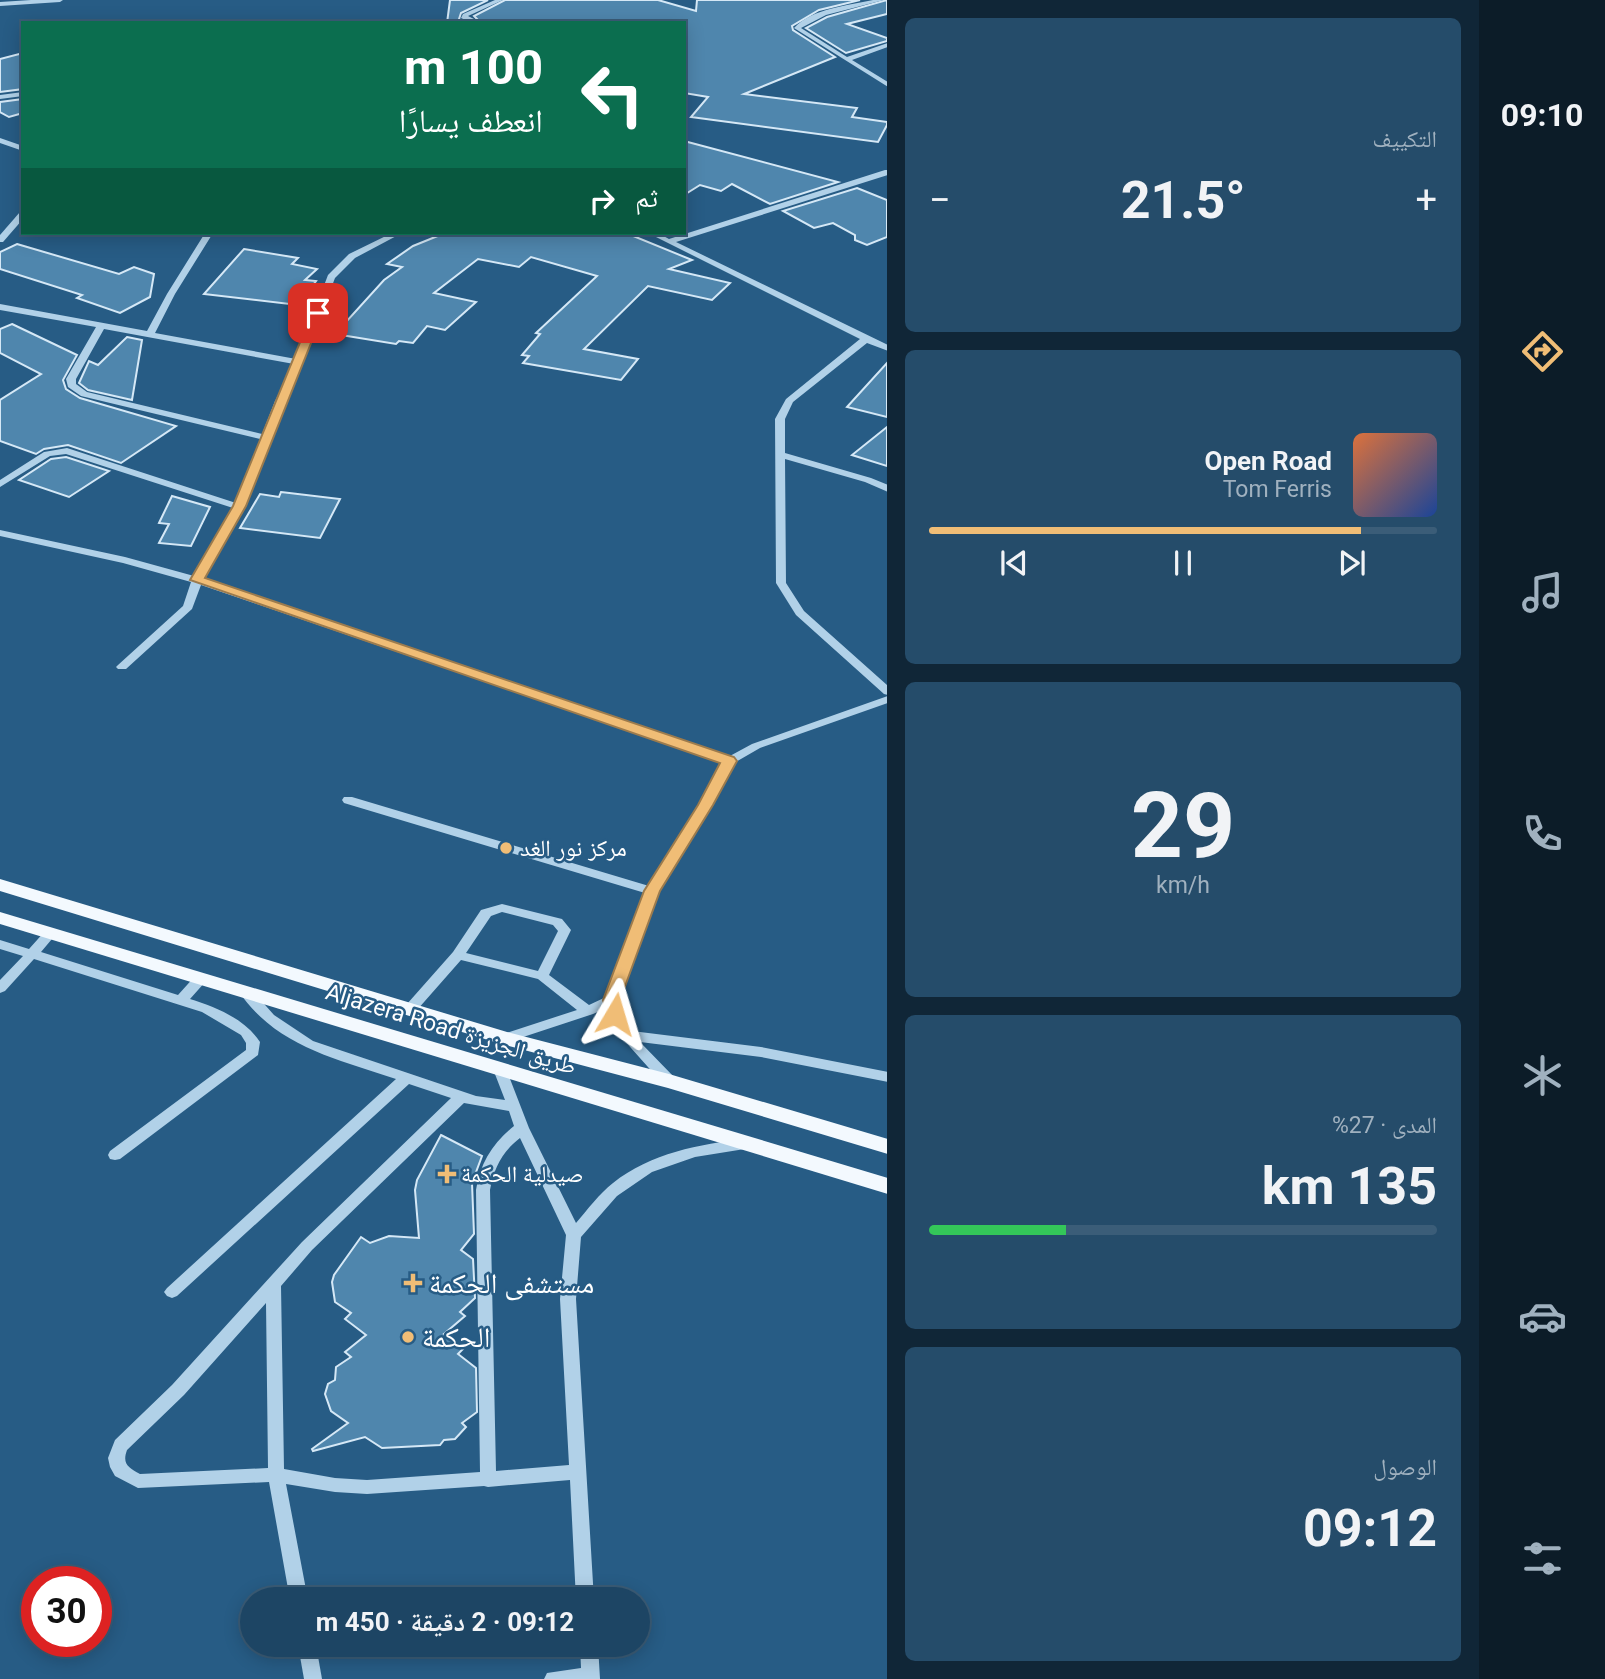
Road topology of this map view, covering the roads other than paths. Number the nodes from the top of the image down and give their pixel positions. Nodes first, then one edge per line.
1 (60, 0) edge
2 (500, 0) edge
3 (881, 0) edge
4 (0, 4) edge
5 (473, 21) edge
6 (887, 45) edge
7 (847, 59) junction
8 (887, 85) edge
9 (21, 94) edge
10 (0, 97) edge
11 (0, 140) edge
12 (21, 148) edge
13 (887, 173) edge
14 (21, 216) edge
15 (208, 235) edge
16 (394, 235) edge
17 (656, 235) edge
18 (0, 240) edge
19 (670, 241) junction
20 (0, 307) edge
21 (102, 325) junction
22 (150, 334) junction
23 (866, 340) junction
24 (887, 348) edge
25 (299, 362) junction
26 (266, 438) junction
27 (779, 454) junction
28 (0, 484) edge
29 (887, 489) edge
30 (239, 506) junction
31 (0, 533) edge
32 (197, 580) junction
33 (122, 667) dead end
34 (887, 692) edge
35 (887, 699) edge
36 (729, 761) junction
37 (348, 800) dead end
38 (0, 884) edge
39 (652, 891) junction
40 (0, 918) edge
41 (51, 933) junction
42 (0, 944) edge
43 (34, 954) junction
44 (458, 955) junction
45 (542, 976) junction
46 (201, 978) junction
47 (0, 988) edge
48 (246, 992) junction
49 (612, 1000) junction
50 (181, 1001) junction
51 (412, 1007) junction
52 (588, 1011) junction
53 (625, 1035) junction
54 (505, 1038) junction
55 (500, 1069) junction
56 (887, 1077) edge
57 (406, 1078) junction
58 (669, 1082) junction
59 (461, 1097) junction
60 (514, 1107) junction
61 (522, 1128) junction
62 (746, 1144) junction
63 (887, 1147) edge
64 (116, 1156) dead end
65 (887, 1186) edge
66 (574, 1235) junction
67 (273, 1283) junction
68 (172, 1292) dead end
69 (576, 1472) junction
70 (276, 1475) junction
71 (488, 1480) junction
72 (297, 1587) edge
73 (584, 1587) edge
74 (309, 1657) edge
75 (590, 1657) edge
76 (591, 1677) edge
77 (313, 1679) edge
78 (553, 1679) edge

1 - 4 street
2 - 5 street
3 - 7 street
6 - 7 street
7 - 8 street
9 - 10 street
11 - 12 street
13 - 19 street
14 - 18 street
15 - 22 street
16 - 25 street
17 - 19 street
19 - 23 street
20 - 21 street
21 - 22 street
21 - 26 street
22 - 25 street
23 - 24 street
23 - 27 street
25 - 26 street
26 - 30 street
27 - 29 street
27 - 34 street
28 - 30 street
30 - 32 street
31 - 32 street
32 - 33 street
32 - 36 street
35 - 36 street
36 - 39 street
37 - 39 street
38 - 51 main road, Aljazera Road طريق الجزيزة
39 - 49 street
40 - 41 main road, Aljazera Road طريق الجزيزة
41 - 43 street
41 - 46 main road, Aljazera Road طريق الجزيزة
42 - 43 street
43 - 47 street
43 - 50 street
44 - 45 street
44 - 45 street
44 - 51 street
45 - 52 street
46 - 48 main road, Aljazera Road طريق الجزيزة
46 - 50 street
48 - 55 main road, Aljazera Road طريق الجزيزة
48 - 57 street
49 - 52 street
49 - 53 street
50 - 64 street
51 - 54 main road, Aljazera Road طريق الجزيزة
52 - 54 street
53 - 56 street
53 - 58 street
54 - 58 main road, Aljazera Road طريق الجزيزة
55 - 60 street
55 - 62 main road, Aljazera Road طريق الجزيزة
57 - 59 street
57 - 68 street
58 - 63 main road, Aljazera Road طريق الجزيزة
59 - 60 street
59 - 67 street
60 - 61 street
61 - 66 street
61 - 71 street
62 - 65 main road, Aljazera Road طريق الجزيزة
62 - 66 street
66 - 69 street
67 - 70 street
67 - 70 street
69 - 71 street
69 - 73 street
70 - 71 street
70 - 72 street
74 - 77 street
75 - 76 street
76 - 78 street

